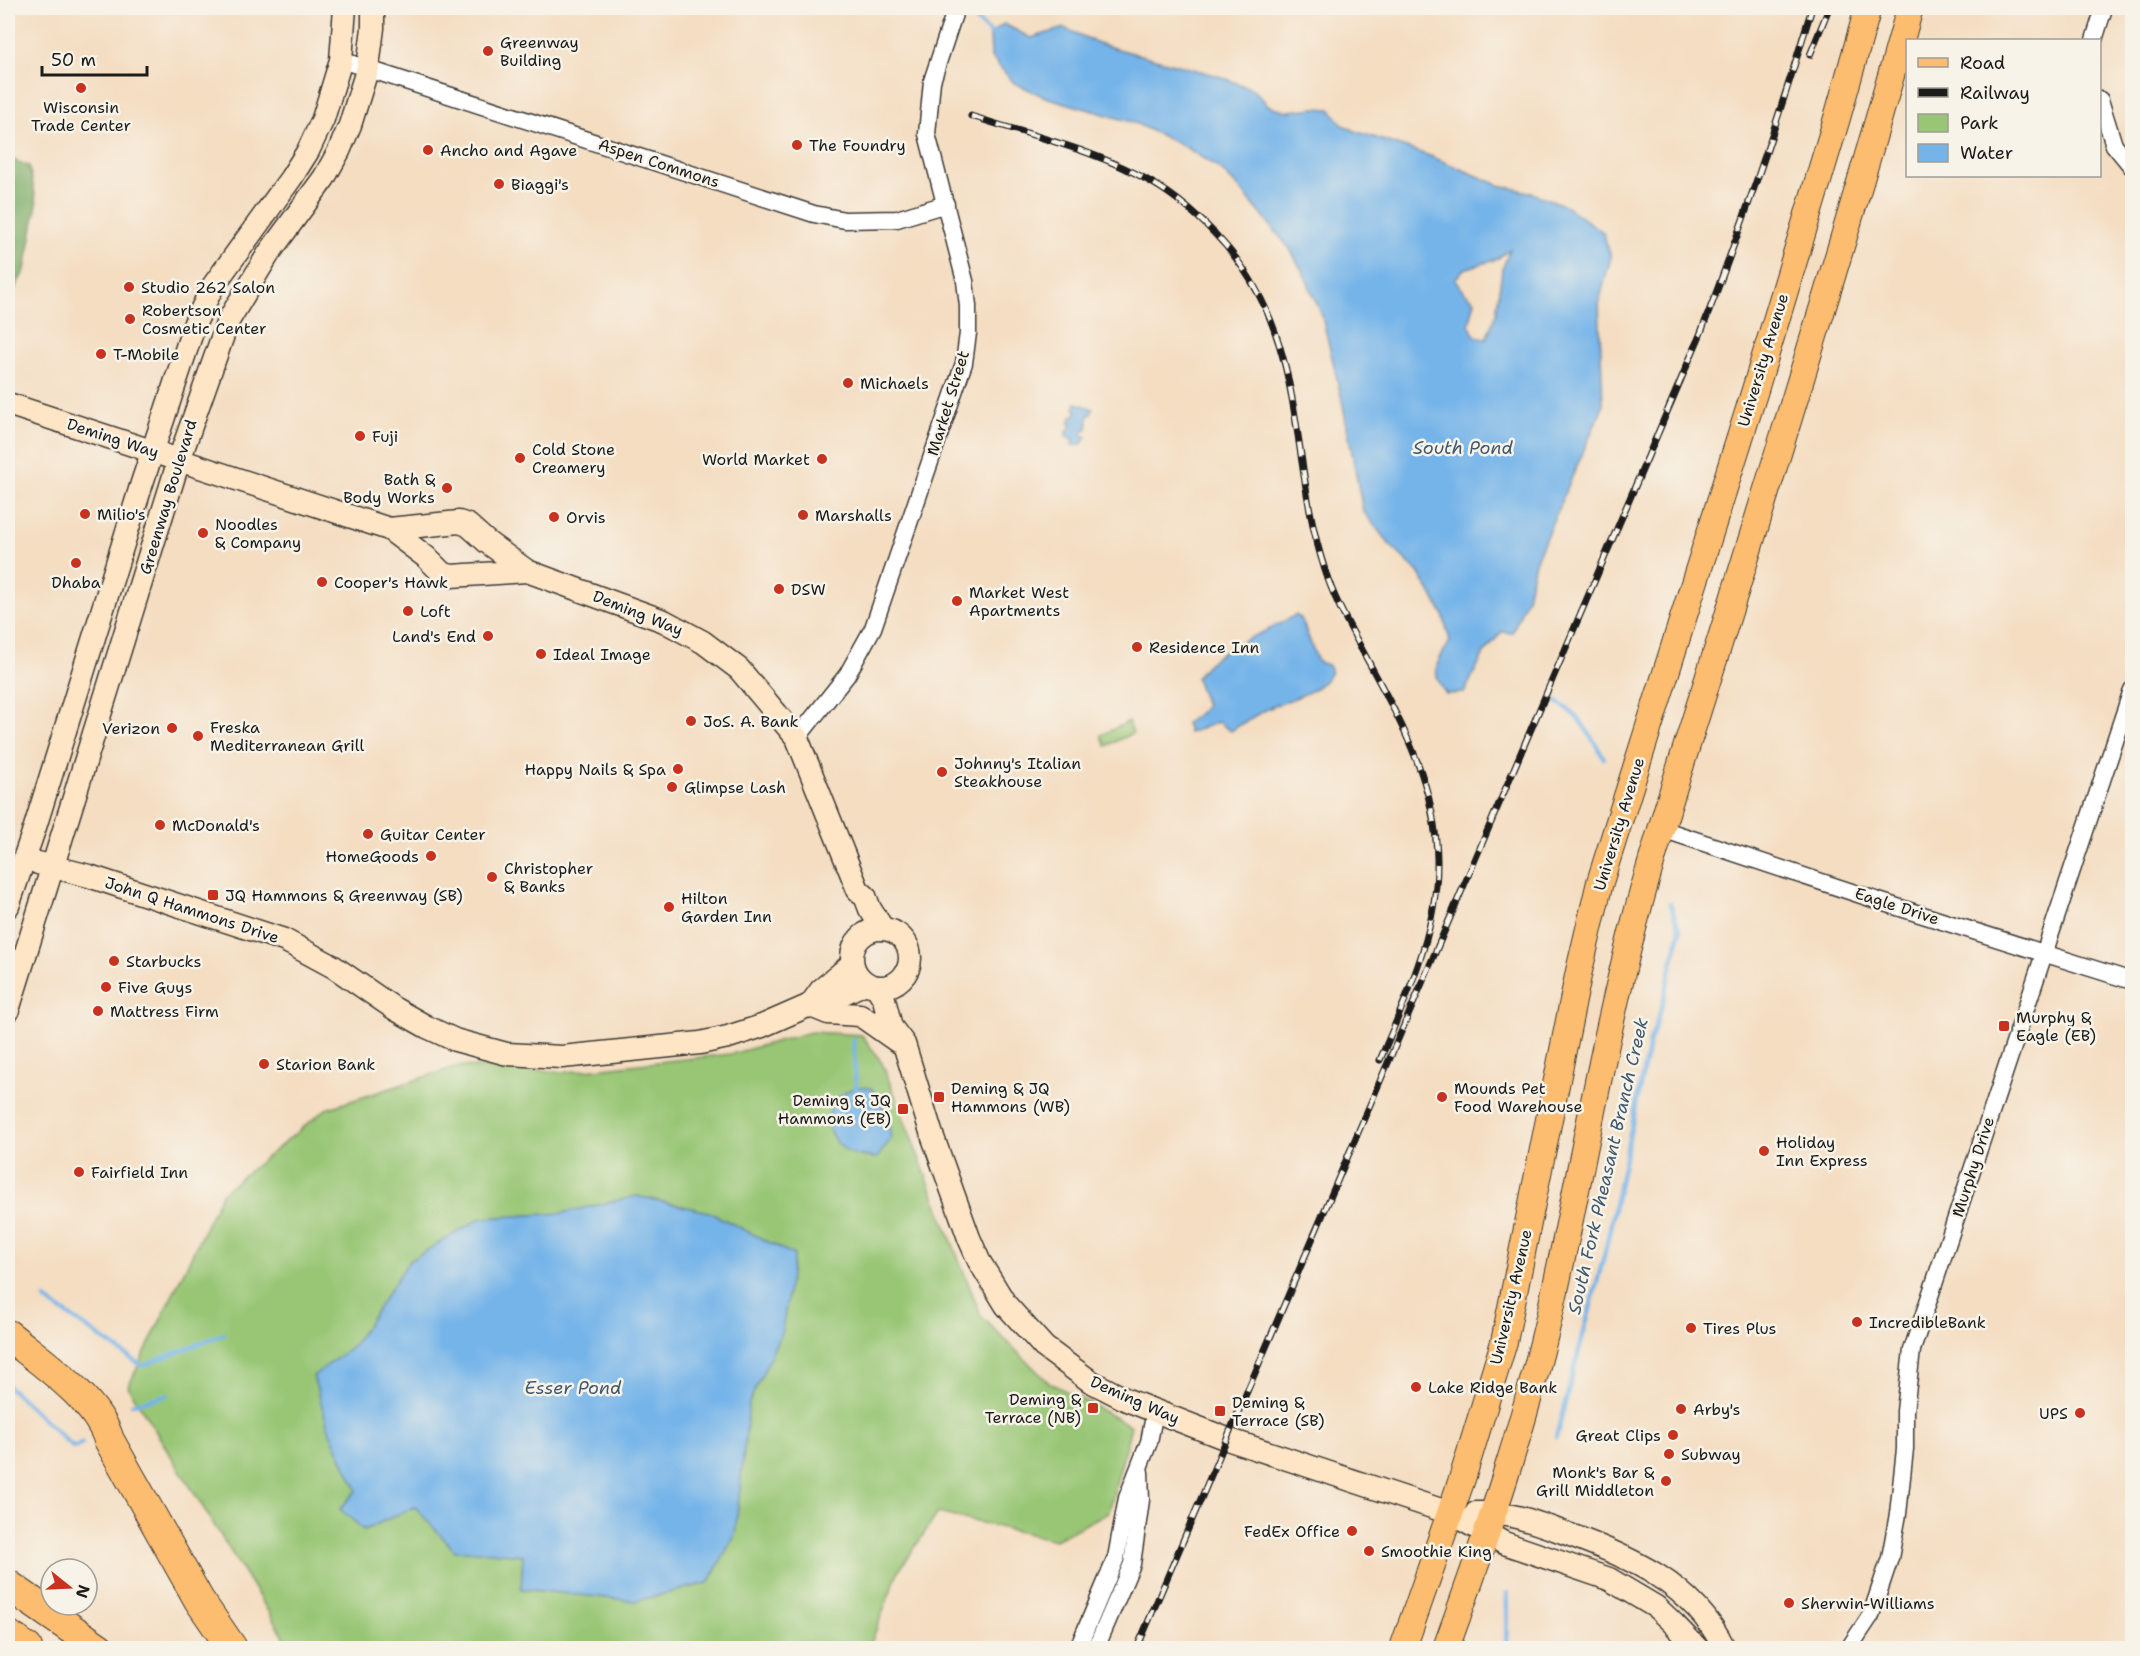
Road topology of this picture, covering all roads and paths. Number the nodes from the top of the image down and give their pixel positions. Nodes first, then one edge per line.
1 (345, 8) edge
2 (373, 8) edge
3 (956, 8) edge
4 (1868, 8) edge
5 (1910, 8) edge
6 (2104, 8) edge
7 (2094, 39) edge
8 (341, 60) junction
9 (368, 68) junction
10 (2101, 103) edge
11 (2133, 167) edge
12 (946, 204) junction
13 (8, 404) edge
14 (153, 451) junction
15 (179, 460) junction
16 (389, 529) junction
17 (527, 571) junction
18 (2133, 690) edge
19 (797, 738) junction
20 (1662, 829) junction
21 (15, 859) edge
22 (52, 866) junction
23 (858, 890) junction
24 (8, 906) edge
25 (883, 929) junction
26 (861, 937) junction
27 (2044, 952) junction
28 (852, 964) junction
29 (900, 980) junction
30 (2133, 981) edge
31 (871, 985) junction
32 (810, 1005) junction
33 (8, 1010) edge
34 (904, 1044) junction
35 (8, 1335) edge
36 (8, 1347) edge
37 (1155, 1411) junction
38 (109, 1440) junction
39 (1140, 1466) junction
40 (1450, 1513) junction
41 (1491, 1523) junction
42 (8, 1585) edge
43 (8, 1635) edge
44 (27, 1648) edge
45 (99, 1648) edge
46 (232, 1648) edge
47 (1078, 1648) edge
48 (1096, 1648) edge
49 (1403, 1648) edge
50 (1446, 1648) edge
51 (1697, 1648) edge
52 (1724, 1648) edge
53 (1850, 1648) edge

1 - 8 street, Greenway Boulevard
2 - 9 street, Greenway Boulevard
3 - 12 street, Market Street
4 - 40 main road, University Avenue
5 - 20 main road
6 - 7 street
8 - 9 street, Aspen Commons
8 - 14 street, Greenway Boulevard
9 - 12 street, Aspen Commons
9 - 15 street, Greenway Boulevard
10 - 11 street
12 - 19 street, Market Street
13 - 14 street, Deming Way
14 - 15 street, Deming Way
14 - 21 street, Greenway Boulevard
15 - 16 street, Deming Way
15 - 22 street, Greenway Boulevard
16 - 17 street, Deming Way
16 - 17 street, Deming Way
17 - 19 street, Deming Way
18 - 27 street, Murphy Drive
19 - 23 street, Deming Way
20 - 27 street, Eagle Drive
20 - 41 main road
21 - 22 street, John Q Hammons Drive
21 - 24 street, Greenway Boulevard
22 - 32 street, John Q Hammons Drive
22 - 33 street, Greenway Boulevard
23 - 25 street, Deming Way
23 - 26 street, Deming Way
25 - 26 street
25 - 29 street
26 - 28 street
27 - 30 street, Eagle Drive
27 - 53 street, Murphy Drive
28 - 31 street
28 - 32 street, John Q Hammons Drive
29 - 31 street
29 - 34 street, Deming Way
31 - 32 street, John Q Hammons Drive
31 - 34 street, Deming Way
32 - 34 street
34 - 37 street, Deming Way
35 - 38 highway
36 - 38 highway
37 - 39 street
37 - 40 street, Deming Way
38 - 46 highway
39 - 47 street
39 - 48 street
40 - 41 street, Deming Way
40 - 49 main road, University Avenue
41 - 50 main road
41 - 51 street, Deming Way
41 - 52 street, Deming Way
42 - 45 highway
43 - 44 highway

